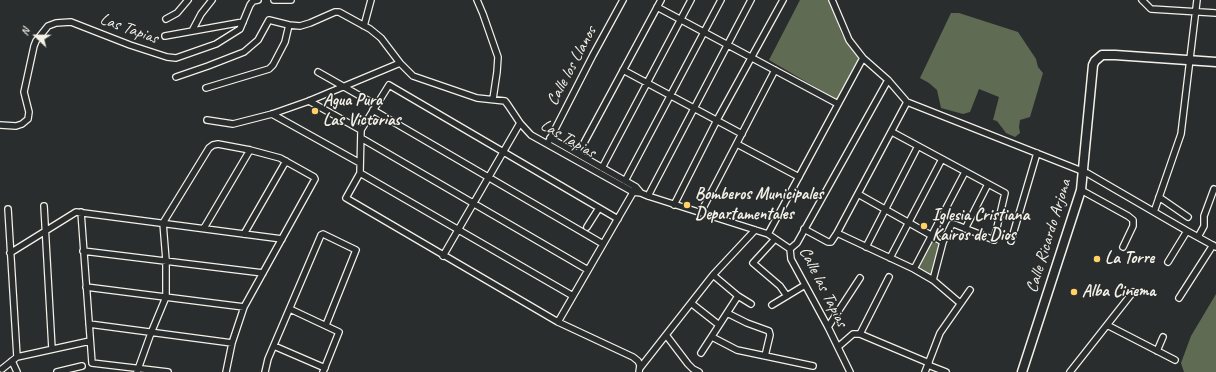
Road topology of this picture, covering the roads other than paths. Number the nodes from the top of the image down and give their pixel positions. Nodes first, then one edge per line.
1 (188, 0) edge
2 (212, 0) edge
3 (258, 0) edge
4 (274, 0) edge
5 (291, 0) edge
6 (371, 0) edge
7 (477, 0) edge
8 (623, 0) edge
9 (661, 0) edge
10 (691, 0) edge
11 (721, 0) edge
12 (751, 0) edge
13 (783, 0) edge
14 (832, 0) edge
15 (1142, 0) edge
16 (1197, 0) edge
17 (657, 7) junction
18 (1196, 12) junction
19 (1216, 13) edge
20 (166, 19) dead end
21 (680, 20) junction
22 (243, 22) junction
23 (289, 25) junction
24 (364, 26) junction
25 (192, 31) junction
26 (704, 32) junction
27 (165, 36) dead end
28 (728, 45) junction
29 (751, 57) junction
30 (863, 58) junction
31 (1190, 60) junction
32 (1216, 62) edge
33 (400, 63) junction
34 (623, 70) junction
35 (775, 70) junction
36 (318, 72) dead end
37 (176, 77) dead end
38 (888, 80) junction
39 (647, 83) junction
40 (343, 86) junction
41 (206, 88) dead end
42 (670, 95) junction
43 (493, 99) junction
44 (309, 101) junction
45 (907, 102) junction
46 (838, 104) junction
47 (375, 107) junction
48 (694, 108) junction
49 (272, 114) junction
50 (207, 120) dead end
51 (717, 120) junction
52 (520, 123) junction
53 (0, 125) edge
54 (361, 130) junction
55 (892, 132) junction
56 (742, 134) junction
57 (361, 138) junction
58 (550, 138) junction
59 (737, 144) junction
60 (546, 145) junction
61 (918, 146) junction
62 (250, 150) junction
63 (503, 152) junction
64 (1037, 153) junction
65 (578, 154) junction
66 (942, 159) junction
67 (286, 161) junction
68 (360, 163) junction
69 (602, 168) junction
70 (965, 172) junction
71 (1083, 172) junction
72 (360, 173) junction
73 (488, 177) junction
74 (799, 177) junction
75 (625, 181) junction
76 (988, 184) junction
77 (1214, 189) dead end
78 (635, 190) junction
79 (1081, 190) junction
80 (641, 193) joint
81 (858, 194) junction
82 (648, 196) junction
83 (1159, 197) junction
84 (472, 203) junction
85 (674, 205) junction
86 (44, 206) dead end
87 (599, 208) junction
88 (8, 209) dead end
89 (885, 209) junction
90 (81, 212) junction
91 (701, 212) junction
92 (1154, 212) junction
93 (1188, 216) dead end
94 (618, 219) junction
95 (909, 222) junction
96 (163, 223) junction
97 (586, 227) dead end
98 (204, 228) junction
99 (457, 229) junction
100 (804, 229) junction
101 (965, 229) junction
102 (755, 230) junction
103 (1187, 231) junction
104 (46, 232) junction
105 (837, 233) junction
106 (244, 234) junction
107 (768, 234) junction
108 (932, 236) junction
109 (1198, 237) junction
110 (282, 239) junction
111 (775, 239) junction
112 (1011, 241) dead end
113 (943, 242) junction
114 (603, 244) junction
115 (866, 246) junction
116 (1214, 246) edge
117 (1122, 247) dead end
118 (790, 249) junction
119 (84, 251) junction
120 (10, 253) junction
121 (443, 256) junction
122 (890, 258) junction
123 (166, 260) junction
124 (1168, 262) dead end
125 (914, 269) junction
126 (588, 270) junction
127 (263, 273) junction
128 (713, 275) junction
129 (889, 277) dead end
130 (860, 278) dead end
131 (933, 280) junction
132 (805, 285) junction
133 (86, 287) junction
134 (970, 290) dead end
135 (1133, 292) dead end
136 (573, 296) junction
137 (738, 296) junction
138 (787, 296) junction
139 (166, 297) junction
140 (1179, 298) dead end
141 (691, 303) junction
142 (960, 303) junction
143 (751, 304) dead end
144 (772, 305) dead end
145 (244, 307) junction
146 (290, 309) junction
147 (727, 313) junction
148 (558, 322) junction
149 (89, 324) junction
150 (326, 325) junction
151 (719, 325) junction
152 (1107, 325) junction
153 (828, 327) junction
154 (151, 333) junction
155 (860, 334) junction
156 (666, 335) junction
157 (712, 337) junction
158 (1164, 337) dead end
159 (90, 342) junction
160 (232, 343) junction
161 (274, 346) junction
162 (838, 347) junction
163 (52, 349) junction
164 (1157, 351) junction
165 (701, 353) dead end
166 (765, 356) junction
167 (14, 359) junction
168 (1175, 360) dead end
169 (928, 364) junction
170 (82, 366) dead end
171 (813, 366) dead end
172 (2, 369) dead end
173 (138, 370) edge
174 (324, 370) edge
175 (640, 370) edge
176 (18, 372) edge
177 (57, 372) edge
178 (168, 372) edge
179 (226, 372) edge
180 (266, 372) edge
181 (698, 372) edge
182 (850, 372) edge
183 (925, 372) edge
184 (946, 372) edge
185 (1022, 372) edge
186 (1070, 372) edge

1 - 20 street
2 - 25 street
3 - 22 street, Las Tapias
4 - 5 street
6 - 24 street
7 - 43 street
8 - 58 street, Calle los Llanos
9 - 17 street
10 - 21 street
11 - 26 street
12 - 28 street
13 - 29 street
14 - 30 street
15 - 18 street
16 - 18 street
17 - 21 street
17 - 34 street
18 - 19 street
18 - 31 street
21 - 26 street
21 - 39 street
22 - 25 street
22 - 53 street, Las Tapias
23 - 24 street, Las Tapias
23 - 37 street, Las Tapias
23 - 41 street
24 - 33 street, Las Tapias
25 - 27 street
26 - 28 street
26 - 42 street
28 - 29 street
28 - 48 street
29 - 35 street
29 - 51 street
30 - 38 street
30 - 46 street
31 - 32 street
31 - 71 street, Calle Ricardo Arjona
31 - 83 street
33 - 40 street
33 - 43 street, Las Tapias
34 - 39 street
34 - 65 street
35 - 46 street
35 - 56 street
36 - 40 street
38 - 45 street
38 - 100 street
39 - 42 street
39 - 69 street
40 - 44 street
40 - 47 street
42 - 48 street
42 - 75 street
43 - 52 street, Las Tapias
44 - 49 street
44 - 54 street
45 - 55 street
45 - 64 street
46 - 74 street
47 - 54 street
47 - 63 street
47 - 73 street
48 - 51 street
48 - 82 street
49 - 50 street
49 - 68 street
51 - 56 street
51 - 85 street
52 - 60 street, Las Tapias
52 - 63 street
54 - 57 street
55 - 61 street
55 - 81 street
56 - 59 street
57 - 68 street
57 - 84 street
58 - 60 street, Calle los Llanos
58 - 65 street, Las Tapias
59 - 74 street
59 - 91 street
60 - 78 street, Las Tapias
61 - 66 street
61 - 89 street
62 - 67 street
62 - 96 street
62 - 98 street
63 - 73 street
63 - 87 street
64 - 71 street
64 - 112 street
65 - 69 street, Las Tapias
66 - 70 street
66 - 95 street
67 - 106 street
67 - 110 street
68 - 72 street
69 - 75 street, Las Tapias
70 - 76 street
70 - 108 street
71 - 79 street, Calle Ricardo Arjona
71 - 92 street
72 - 99 street
72 - 121 street
73 - 84 street
73 - 114 street
74 - 107 street
75 - 78 street, Las Tapias
76 - 101 street
76 - 101 street
77 - 109 street
78 - 80 street, Las Tapias
78 - 94 street
79 - 117 street
79 - 185 street, Calle Ricardo Arjona
80 - 82 street, Calle las Tapias
81 - 89 street
81 - 105 street
82 - 85 street, Calle las Tapias
83 - 92 street
83 - 93 street
84 - 99 street
84 - 126 street
85 - 91 street, Calle las Tapias
86 - 104 street
87 - 94 street
87 - 97 street
88 - 120 street
89 - 95 street
89 - 115 street
90 - 96 street
90 - 104 street
90 - 119 street
91 - 102 street, Calle las Tapias
92 - 103 street
94 - 114 street
95 - 108 street
95 - 122 street
96 - 98 street
96 - 123 street
98 - 106 street
99 - 121 street
99 - 136 street
100 - 105 street
100 - 118 street
101 - 113 street
102 - 107 street, Calle las Tapias
102 - 128 street
103 - 109 street
103 - 124 street
104 - 120 street
104 - 163 street
105 - 115 street
106 - 110 street
107 - 111 street, Calle las Tapias
108 - 113 street
108 - 125 street
109 - 116 street
110 - 127 street
111 - 118 street, Calle las Tapias
111 - 138 street
113 - 131 street
114 - 126 street
115 - 122 street
116 - 140 street
118 - 132 street, Calle las Tapias
119 - 123 street
119 - 133 street
120 - 167 street
121 - 148 street
122 - 125 street
123 - 127 street
123 - 139 street
125 - 131 street
126 - 136 street
127 - 145 street
128 - 137 street
128 - 141 street
129 - 155 street
130 - 153 street
131 - 142 street
132 - 138 street
132 - 153 street, Calle las Tapias
133 - 139 street
133 - 149 street
134 - 142 street
135 - 152 street
136 - 148 street
137 - 143 street
137 - 147 street
138 - 144 street
139 - 145 street
139 - 154 street
141 - 151 street
141 - 156 street
142 - 169 street
145 - 160 street
146 - 150 street
146 - 150 street
146 - 161 street
147 - 151 street
147 - 166 street
148 - 175 street
149 - 154 street
149 - 159 street
150 - 174 street
151 - 157 street
152 - 164 street
152 - 186 street
153 - 162 street, Calle las Tapias
154 - 160 street
154 - 173 street
155 - 162 street
155 - 169 street
156 - 175 street
156 - 181 street
157 - 165 street
157 - 166 street
158 - 164 street
159 - 163 street
159 - 173 street
160 - 179 street
161 - 174 street
161 - 180 street
162 - 182 street, Calle las Tapias
163 - 167 street
164 - 168 street
166 - 171 street
167 - 172 street
167 - 176 street
169 - 183 street
169 - 184 street
170 - 177 street
173 - 178 street

